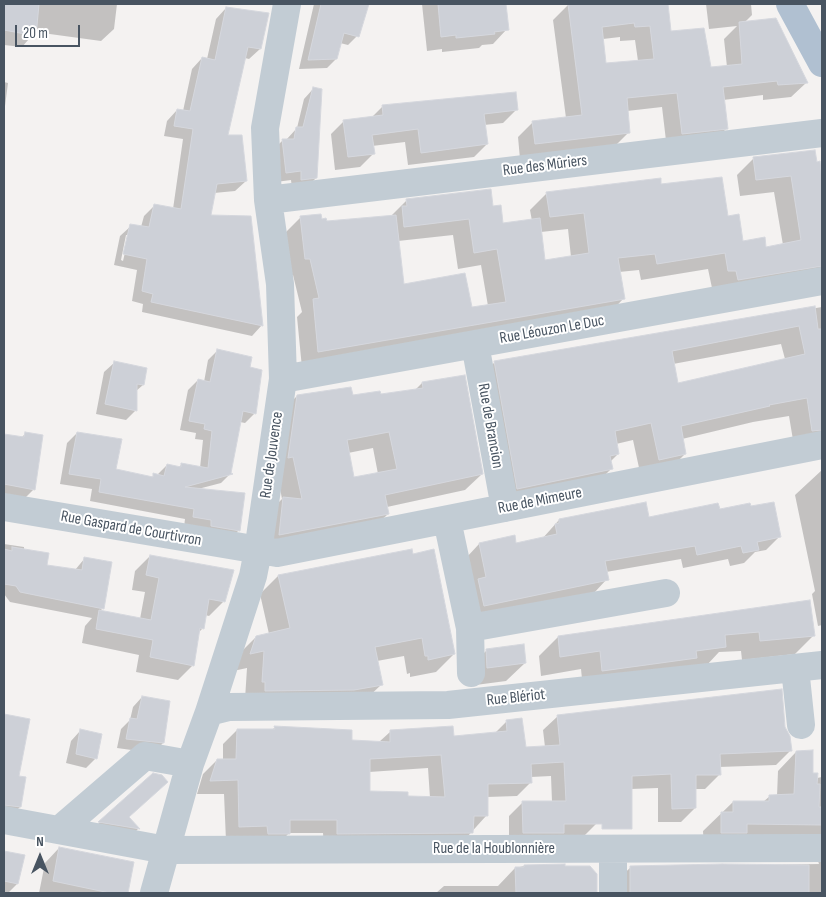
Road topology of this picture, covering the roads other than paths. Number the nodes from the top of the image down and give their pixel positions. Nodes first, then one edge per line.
1 (287, 4) edge
2 (790, 4) edge
3 (822, 63) edge
4 (822, 133) edge
5 (268, 200) junction
6 (822, 281) edge
7 (475, 344) junction
8 (283, 378) junction
9 (822, 445) edge
10 (4, 507) edge
11 (505, 508) junction
12 (447, 520) junction
13 (258, 551) junction
14 (666, 593) dead end
15 (470, 628) junction
16 (822, 665) edge
17 (795, 668) junction
18 (471, 673) dead end
19 (209, 712) junction
20 (801, 725) dead end
21 (190, 764) junction
22 (4, 820) edge
23 (59, 830) junction
24 (822, 848) edge
25 (613, 849) junction
26 (166, 850) junction
27 (153, 892) edge
28 (614, 893) edge

1 - 5 street, Rue de Jouvence
2 - 3 main road
4 - 5 street, Rue des Mûriers
5 - 8 street, Rue de Jouvence
6 - 7 street, Rue Léouzon Le Duc
7 - 8 street, Rue Léouzon Le Duc
7 - 11 street, Rue de Brancion
8 - 13 street, Rue de Jouvence
9 - 11 street, Rue de Mimeure
10 - 13 street, Rue Gaspard de Courtivron
11 - 12 street, Rue de Mimeure
12 - 13 street, Rue de Mimeure
12 - 15 street
13 - 19 street, Rue de Jouvence
14 - 15 street
15 - 18 street
16 - 17 street, Rue Blériot
17 - 19 street, Rue Blériot
17 - 20 street
19 - 21 street, Rue de Jouvence
21 - 23 street
21 - 26 street, Rue de Jouvence
22 - 23 street, Rue de la Houblonnière
23 - 26 street, Rue de la Houblonnière
24 - 25 street, Rue de la Houblonnière
25 - 26 street, Rue de la Houblonnière
25 - 28 street
26 - 27 street, Rue de Jouvence

